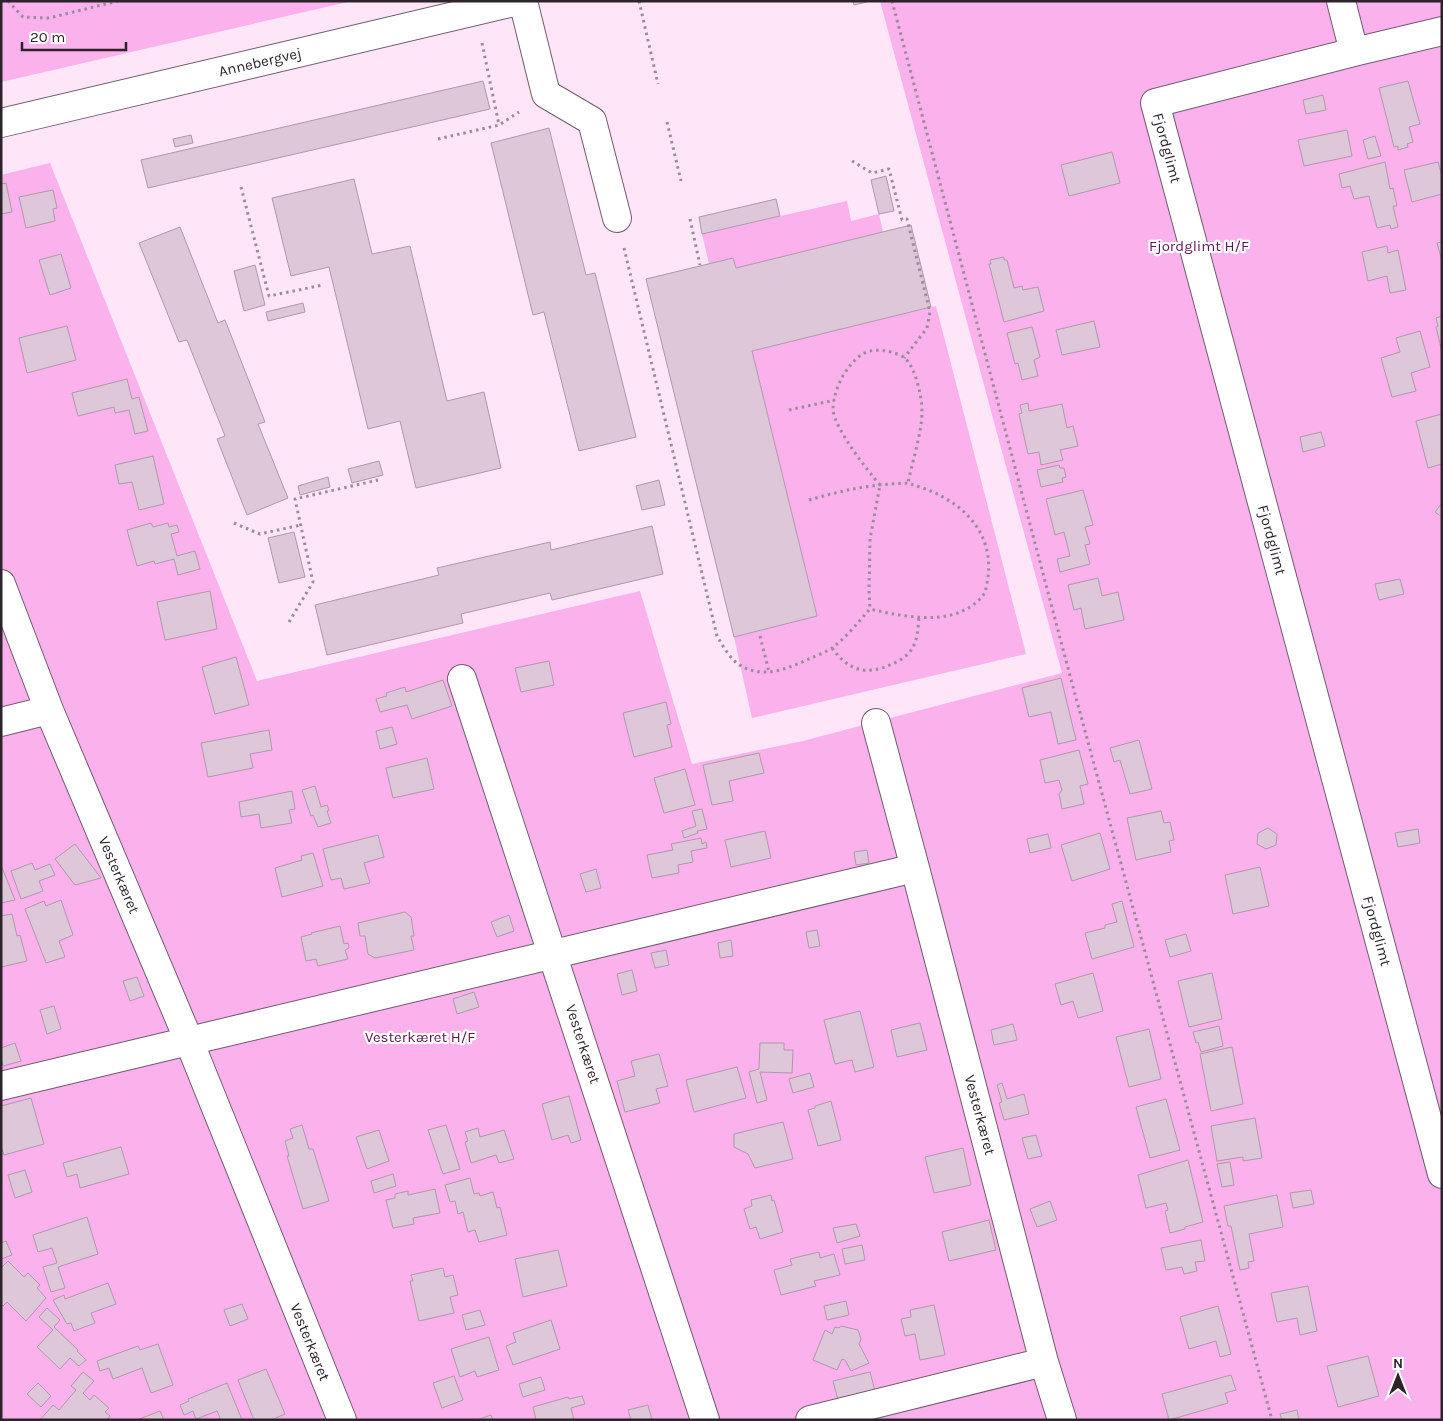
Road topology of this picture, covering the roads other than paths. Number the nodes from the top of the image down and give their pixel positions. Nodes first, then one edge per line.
1 (518, 1) edge
2 (523, 1) edge
3 (1341, 1) edge
4 (1442, 31) edge
5 (1354, 52) junction
6 (1, 123) edge
7 (617, 218) road end
8 (1, 584) edge
9 (462, 679) dead end
10 (50, 710) junction
11 (1, 722) edge
12 (876, 723) dead end
13 (916, 868) junction
14 (553, 954) junction
15 (189, 1040) junction
16 (1, 1086) edge
17 (1442, 1174) edge
18 (1044, 1362) junction
19 (342, 1420) edge
20 (705, 1420) edge
21 (810, 1420) edge
22 (1062, 1420) edge

1 - 6 street, Annebergvej
2 - 7 street
3 - 5 street
4 - 5 street, Fjordglimt
5 - 17 street, Fjordglimt
8 - 10 street, Vesterkæret
9 - 14 street, Vesterkæret
10 - 11 street
10 - 15 street, Vesterkæret
12 - 13 street, Vesterkæret
13 - 14 street
13 - 18 street, Vesterkæret
14 - 15 street
14 - 20 street, Vesterkæret
15 - 16 street
15 - 19 street, Vesterkæret
18 - 21 street
18 - 22 street, Vesterkæret

